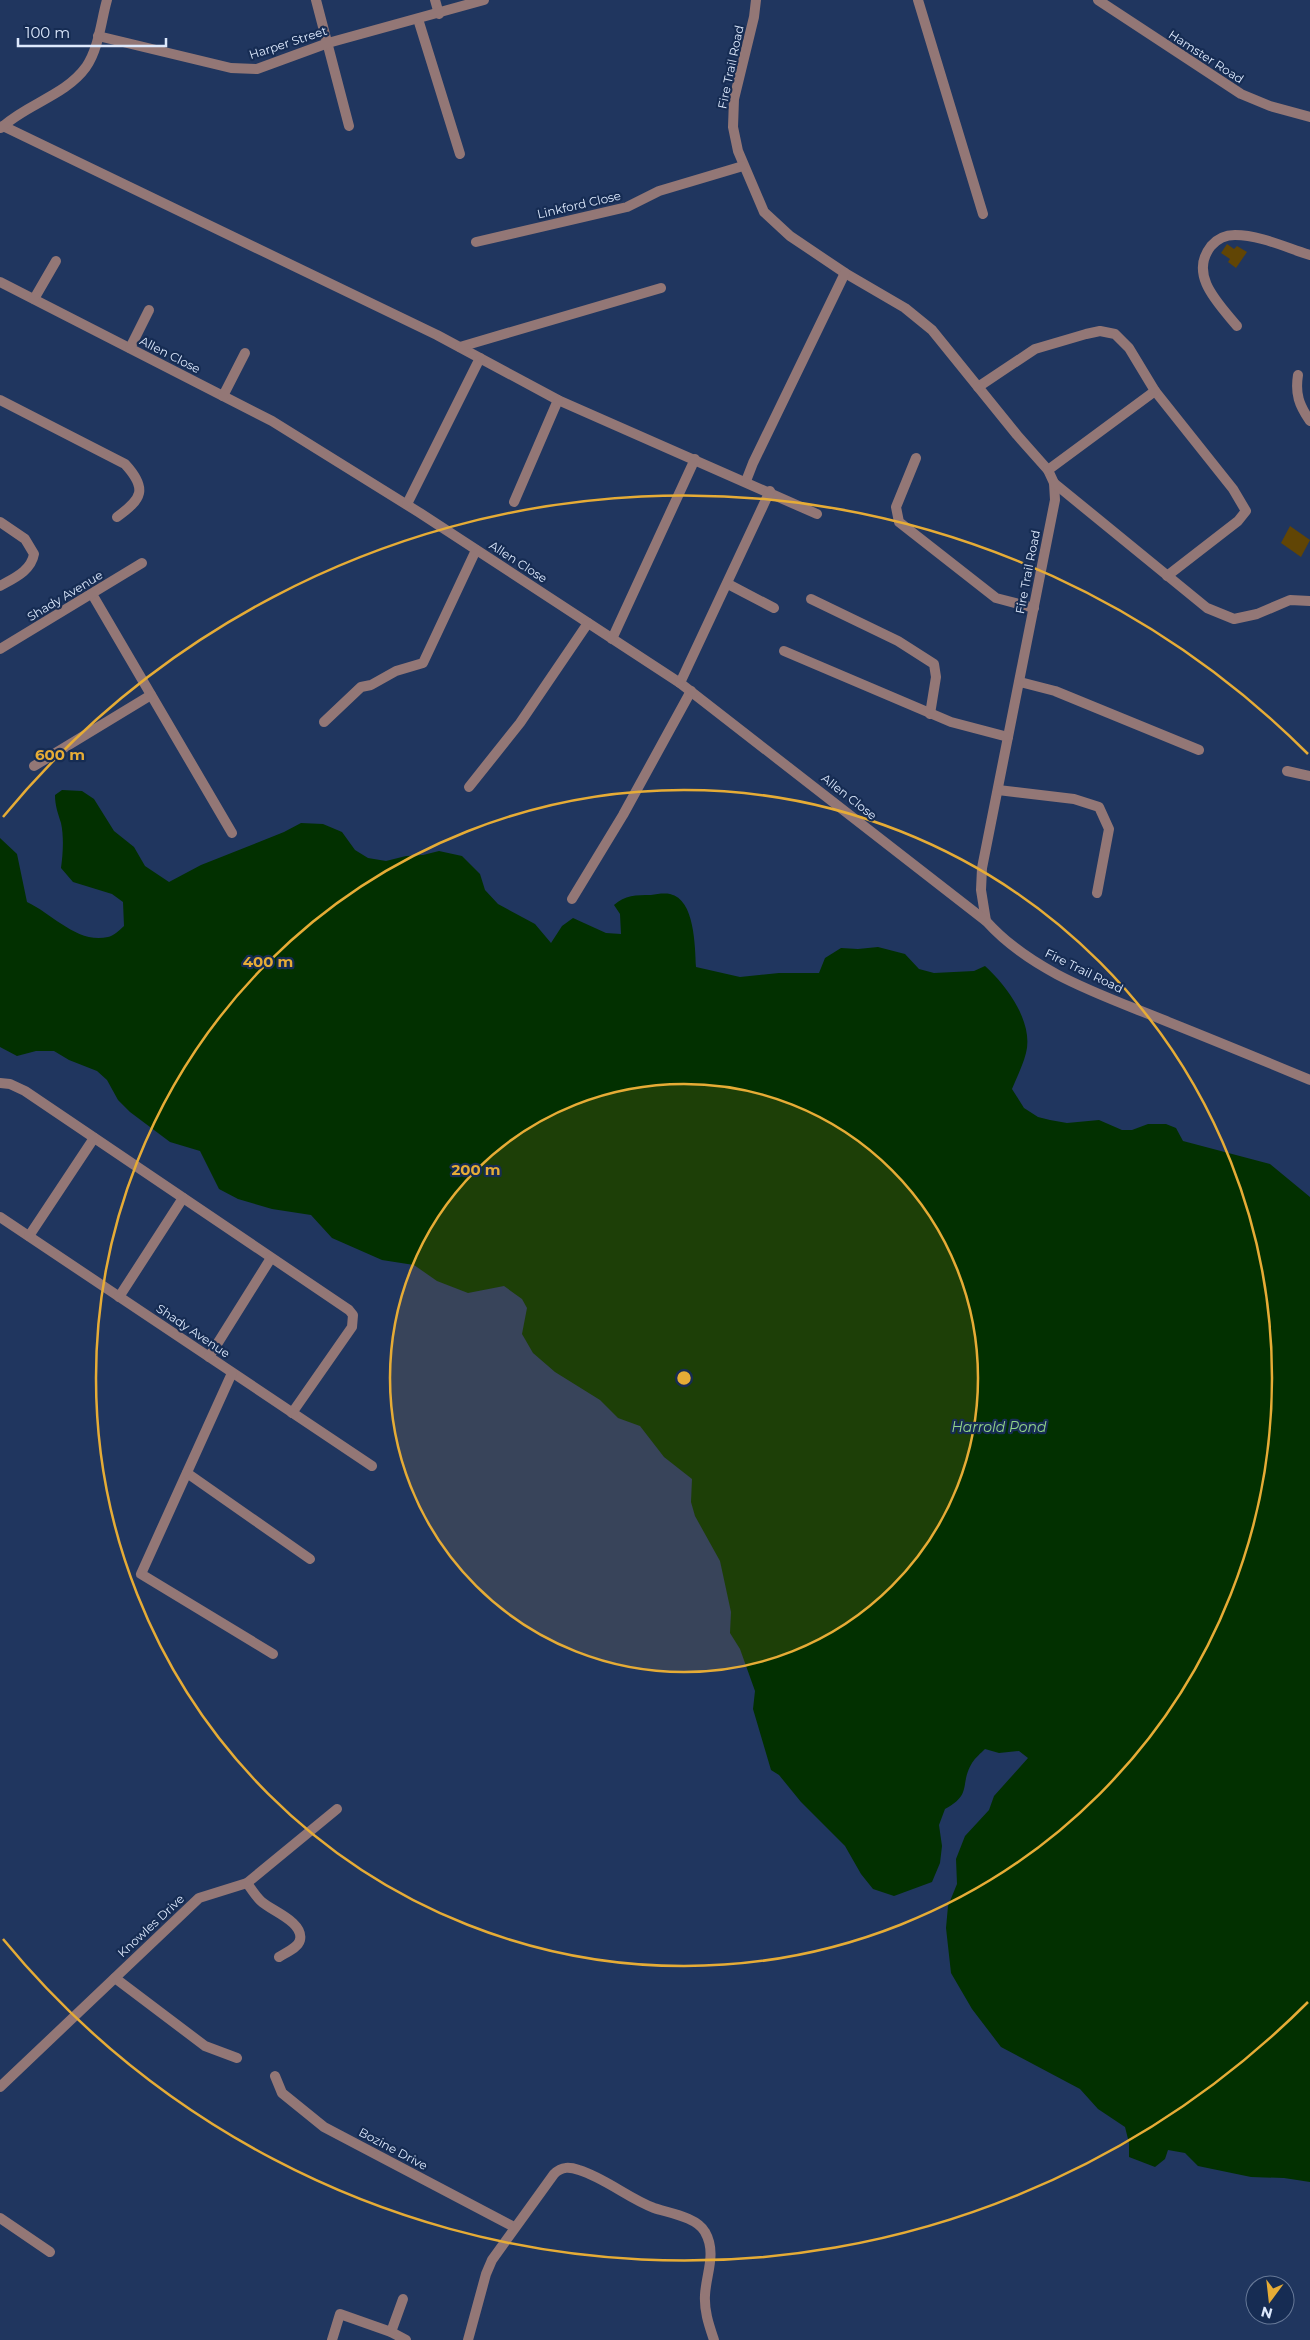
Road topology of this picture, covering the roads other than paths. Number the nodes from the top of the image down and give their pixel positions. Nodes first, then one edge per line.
1 (108, 0) edge
2 (316, 0) edge
3 (435, 0) edge
4 (484, 0) edge
5 (756, 0) edge
6 (918, 0) edge
7 (1098, 0) edge
8 (438, 14) junction
9 (418, 19) junction
10 (98, 36) junction
11 (328, 43) junction
12 (1310, 117) edge
13 (350, 126) dead end
14 (2, 127) edge
15 (460, 154) dead end
16 (743, 166) junction
17 (983, 214) dead end
18 (476, 242) dead end
19 (1310, 255) edge
20 (56, 261) dead end
21 (845, 273) junction
22 (0, 282) edge
23 (661, 288) dead end
24 (34, 299) junction
25 (148, 310) dead end
26 (1236, 326) dead end
27 (460, 347) junction
28 (130, 348) junction
29 (245, 353) dead end
30 (480, 358) junction
31 (1298, 375) dead end
32 (978, 387) junction
33 (1155, 391) junction
34 (223, 396) junction
35 (0, 400) edge
36 (558, 400) junction
37 (1310, 422) edge
38 (916, 458) dead end
39 (695, 459) junction
40 (1048, 470) junction
41 (746, 481) junction
42 (1054, 483) junction
43 (770, 491) junction
44 (514, 502) dead end
45 (407, 504) junction
46 (817, 514) dead end
47 (116, 517) dead end
48 (0, 522) edge
49 (476, 550) junction
50 (142, 563) dead end
51 (1168, 576) junction
52 (728, 584) junction
53 (0, 586) edge
54 (92, 594) junction
55 (810, 599) dead end
56 (1310, 601) edge
57 (774, 608) dead end
58 (1034, 608) junction
59 (588, 623) junction
60 (612, 639) junction
61 (0, 649) edge
62 (784, 651) dead end
63 (1020, 682) junction
64 (680, 683) junction
65 (691, 691) junction
66 (152, 695) junction
67 (930, 714) junction
68 (324, 722) dead end
69 (1008, 737) junction
70 (1200, 750) dead end
71 (34, 766) dead end
72 (1287, 771) dead end
73 (1310, 776) edge
74 (469, 787) dead end
75 (998, 790) junction
76 (232, 833) dead end
77 (1097, 893) dead end
78 (572, 900) dead end
79 (986, 921) junction
80 (1310, 1080) edge
81 (0, 1083) edge
82 (94, 1138) junction
83 (183, 1198) junction
84 (0, 1217) edge
85 (29, 1236) junction
86 (271, 1258) junction
87 (119, 1296) junction
88 (209, 1357) junction
89 (232, 1373) junction
90 (292, 1413) junction
91 (372, 1466) dead end
92 (187, 1473) junction
93 (310, 1560) dead end
94 (273, 1654) dead end
95 (337, 1809) dead end
96 (247, 1883) junction
97 (279, 1958) dead end
98 (115, 1978) junction
99 (237, 2058) dead end
100 (275, 2076) dead end
101 (0, 2087) edge
102 (0, 2218) edge
103 (514, 2227) junction
104 (50, 2252) dead end
105 (402, 2300) dead end
106 (391, 2332) junction
107 (332, 2340) edge
108 (406, 2340) edge
109 (468, 2340) edge
110 (714, 2340) edge

1 - 10 street
2 - 11 street
3 - 8 street
4 - 8 street, Harper Street
5 - 16 street, Fire Trail Road
6 - 17 street
7 - 12 street, Hamster Road
8 - 9 street, Harper Street
9 - 11 street, Harper Street
9 - 15 street
10 - 11 street, Harper Street
10 - 14 street
11 - 13 street
14 - 27 street
16 - 18 street, Linkford Close
16 - 21 street, Fire Trail Road
19 - 26 street
20 - 24 street
21 - 32 street, Fire Trail Road
21 - 41 street
22 - 24 street, Allen Close
23 - 27 street
24 - 28 street, Allen Close
25 - 28 street
27 - 30 street
28 - 34 street, Allen Close
29 - 34 street
30 - 36 street
30 - 45 street
31 - 37 street
32 - 33 street
32 - 40 street, Fire Trail Road
33 - 40 street
33 - 51 street
34 - 45 street, Allen Close
35 - 47 street
36 - 39 street
36 - 44 street
38 - 58 street
39 - 41 street
39 - 60 street
40 - 42 street, Fire Trail Road
41 - 43 street
42 - 51 street
42 - 58 street, Fire Trail Road
43 - 46 street
43 - 52 street
45 - 49 street, Allen Close
48 - 53 street
49 - 59 street, Allen Close
49 - 68 street
50 - 54 street, Shady Avenue
51 - 56 street
52 - 57 street
52 - 64 street
54 - 61 street, Shady Avenue
54 - 66 street
55 - 67 street
58 - 63 street, Fire Trail Road
59 - 60 street, Allen Close
59 - 74 street
60 - 64 street, Allen Close
62 - 67 street
63 - 69 street, Fire Trail Road
63 - 70 street
64 - 65 street, Allen Close
65 - 78 street
65 - 79 street, Allen Close
66 - 71 street
66 - 76 street
67 - 69 street
69 - 75 street, Fire Trail Road
72 - 73 street
75 - 77 street
75 - 79 street, Fire Trail Road
79 - 80 street, Fire Trail Road
81 - 82 street
82 - 83 street
82 - 85 street
83 - 86 street
83 - 87 street
84 - 85 street, Shady Avenue
85 - 87 street, Shady Avenue
86 - 88 street
86 - 90 street
87 - 88 street, Shady Avenue
88 - 89 street, Shady Avenue
89 - 90 street, Shady Avenue
89 - 92 street
90 - 91 street, Shady Avenue
92 - 93 street
92 - 94 street
95 - 96 street, Knowles Drive
96 - 97 street
96 - 98 street, Knowles Drive
98 - 99 street
98 - 101 street, Knowles Drive
100 - 103 street, Bozine Drive
102 - 104 street
103 - 109 street
103 - 110 street
105 - 106 street
106 - 107 street
106 - 108 street

